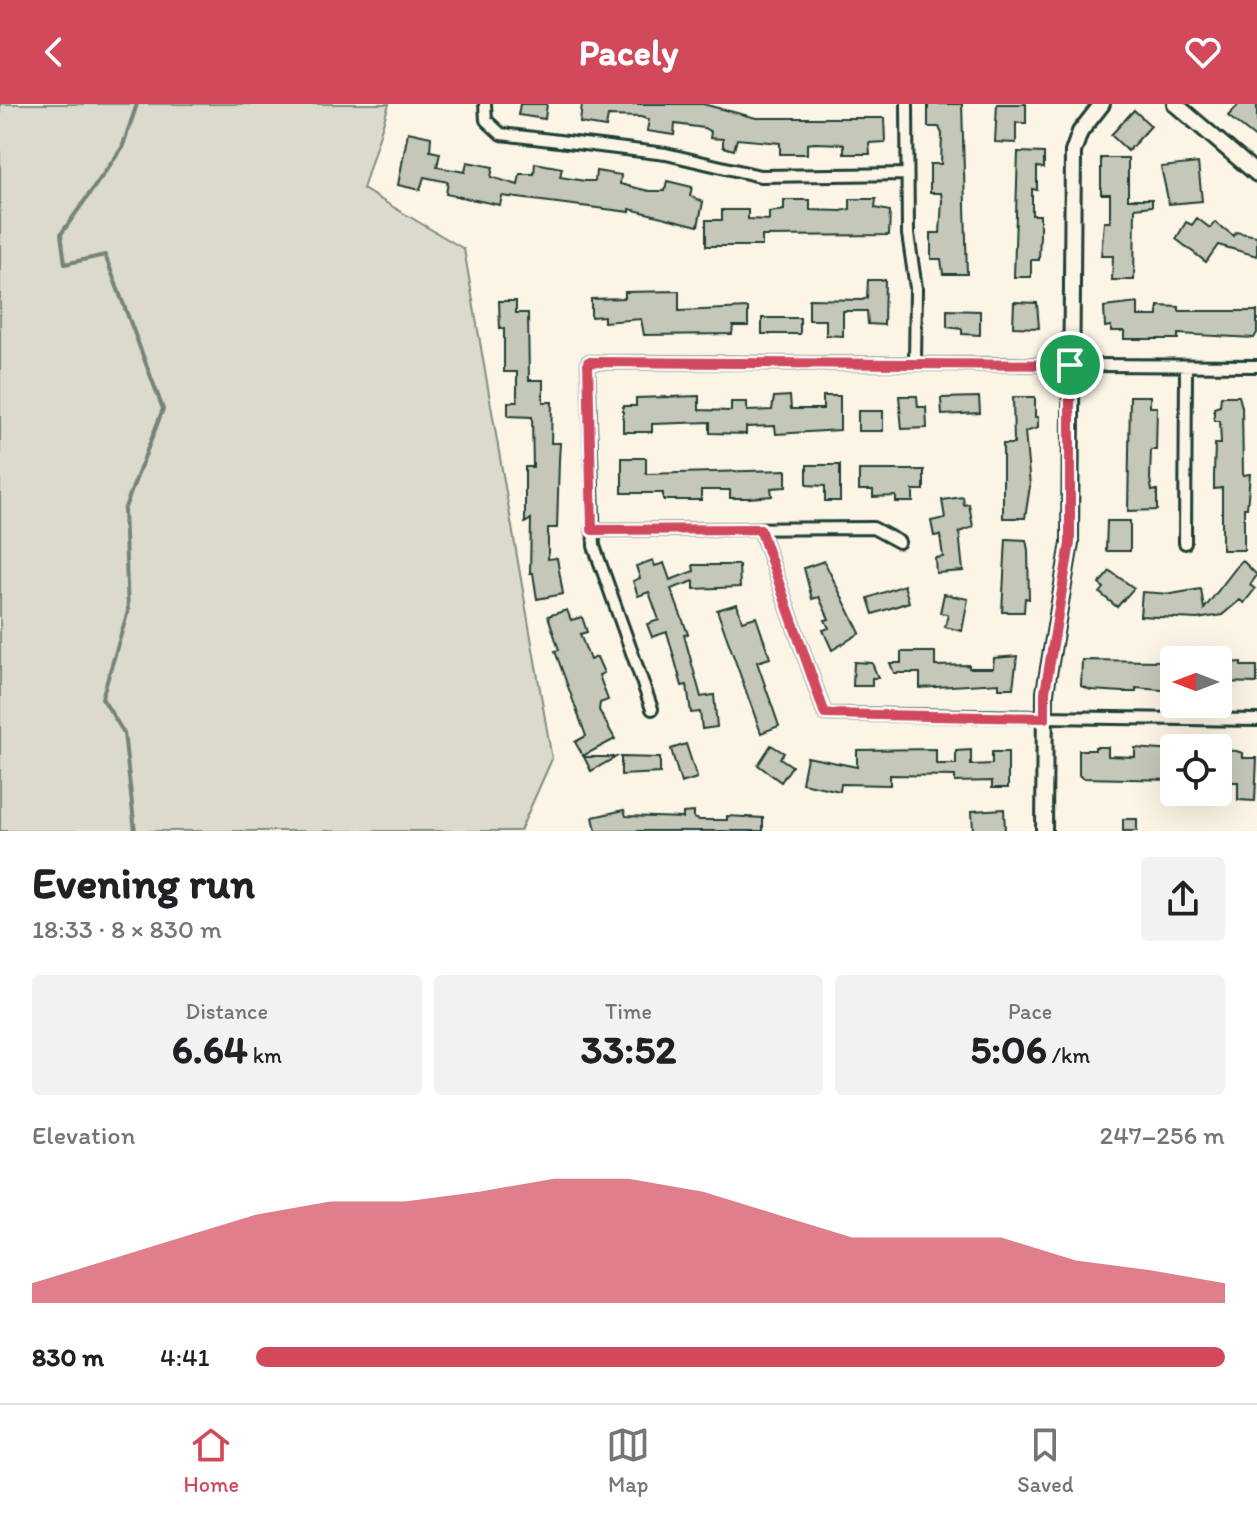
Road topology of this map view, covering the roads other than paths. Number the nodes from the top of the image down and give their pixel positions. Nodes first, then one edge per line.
1 (485, 104) edge
2 (907, 104) edge
3 (1102, 104) edge
4 (1175, 104) edge
5 (907, 174) junction
6 (1257, 174) edge
7 (915, 363) junction
8 (1070, 365) junction
9 (1257, 366) edge
10 (1186, 367) junction
11 (760, 529) junction
12 (592, 530) junction
13 (899, 542) dead end
14 (1185, 543) dead end
15 (652, 709) dead end
16 (1045, 718) junction
17 (1257, 720) edge
18 (1044, 831) edge

1 - 5 street
2 - 5 street
3 - 8 street
4 - 6 street
5 - 7 street
7 - 8 street
7 - 12 street
8 - 10 street
8 - 16 street
9 - 10 street
10 - 14 street
11 - 12 street
11 - 13 street
11 - 16 street
12 - 15 street
16 - 17 street
16 - 18 street

